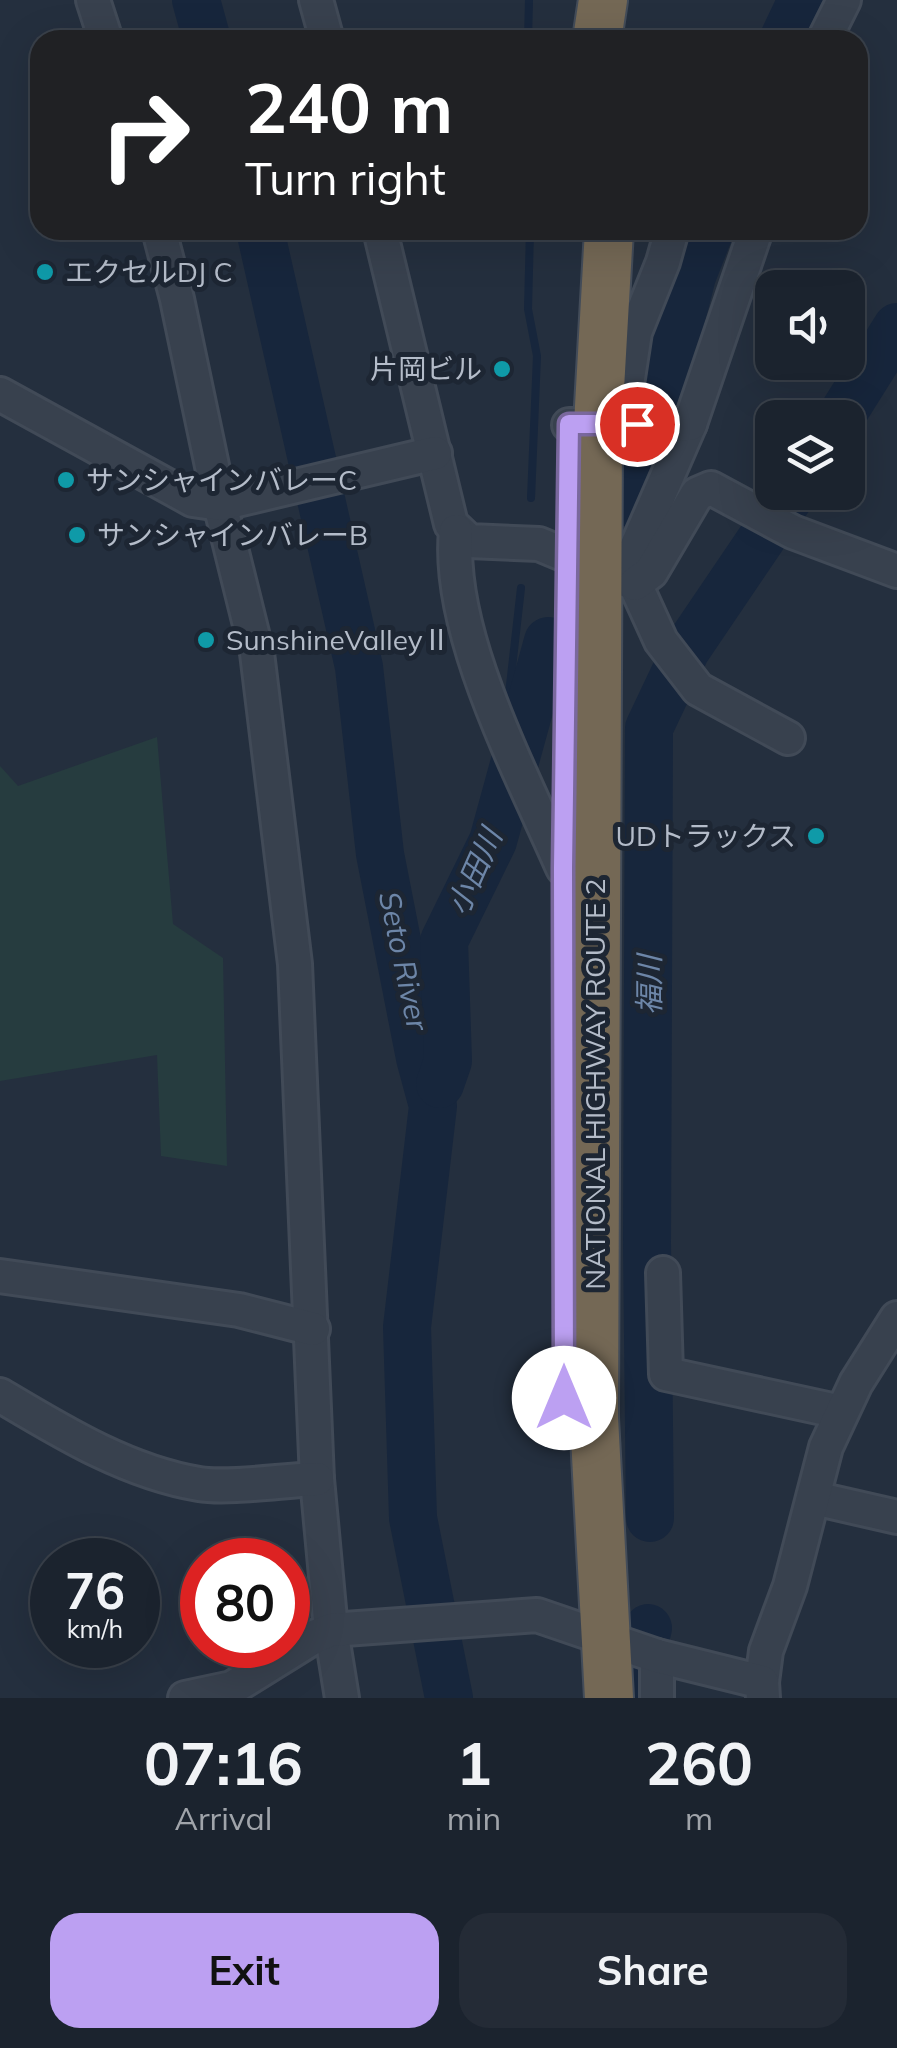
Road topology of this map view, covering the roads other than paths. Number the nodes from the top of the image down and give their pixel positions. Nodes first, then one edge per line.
1 (316, 0) edge
2 (603, 0) edge
3 (636, 0) edge
4 (844, 0) edge
5 (325, 30) edge
6 (598, 30) edge
7 (632, 30) edge
8 (829, 30) edge
9 (162, 240) edge
10 (382, 240) edge
11 (578, 240) edge
12 (609, 240) edge
13 (669, 240) edge
14 (752, 240) edge
15 (0, 394) edge
16 (606, 424) junction
17 (684, 424) junction
18 (421, 456) junction
19 (225, 502) junction
20 (456, 531) junction
21 (600, 570) junction
22 (897, 571) edge
23 (788, 738) dead end
24 (563, 868) junction
25 (663, 1272) dead end
26 (0, 1276) edge
27 (897, 1318) edge
28 (312, 1329) junction
29 (0, 1395) edge
30 (841, 1412) junction
31 (317, 1478) junction
32 (814, 1498) junction
33 (897, 1517) edge
34 (339, 1629) junction
35 (608, 1639) junction
36 (763, 1690) edge
37 (233, 1693) edge
38 (185, 1698) edge
39 (342, 1698) edge
40 (577, 1698) edge
41 (609, 1698) edge
42 (657, 1698) edge

1 - 5 street
2 - 6 highway
3 - 7 highway
4 - 8 street
9 - 19 street
10 - 18 street
11 - 16 highway, NATIONAL HIGHWAY ROUTE 2
12 - 16 highway, NATIONAL HIGHWAY ROUTE 2
13 - 16 street
14 - 17 street
15 - 19 street
16 - 17 street
16 - 21 highway, NATIONAL HIGHWAY ROUTE 2
17 - 21 street
18 - 19 street
18 - 20 street
19 - 28 street
20 - 21 street
20 - 24 street
21 - 22 street
21 - 23 street
21 - 24 highway, NATIONAL HIGHWAY ROUTE 2
21 - 35 highway, NATIONAL HIGHWAY ROUTE 2
24 - 35 highway, NATIONAL HIGHWAY ROUTE 2
25 - 30 street
26 - 28 street
27 - 30 street
28 - 31 street
29 - 31 street
30 - 32 street
31 - 34 street
32 - 33 street
32 - 36 street
34 - 35 street
34 - 37 street
34 - 39 street
35 - 36 street
35 - 40 highway, NATIONAL HIGHWAY ROUTE 2
35 - 41 highway, NATIONAL HIGHWAY ROUTE 2
35 - 42 street
37 - 38 street

